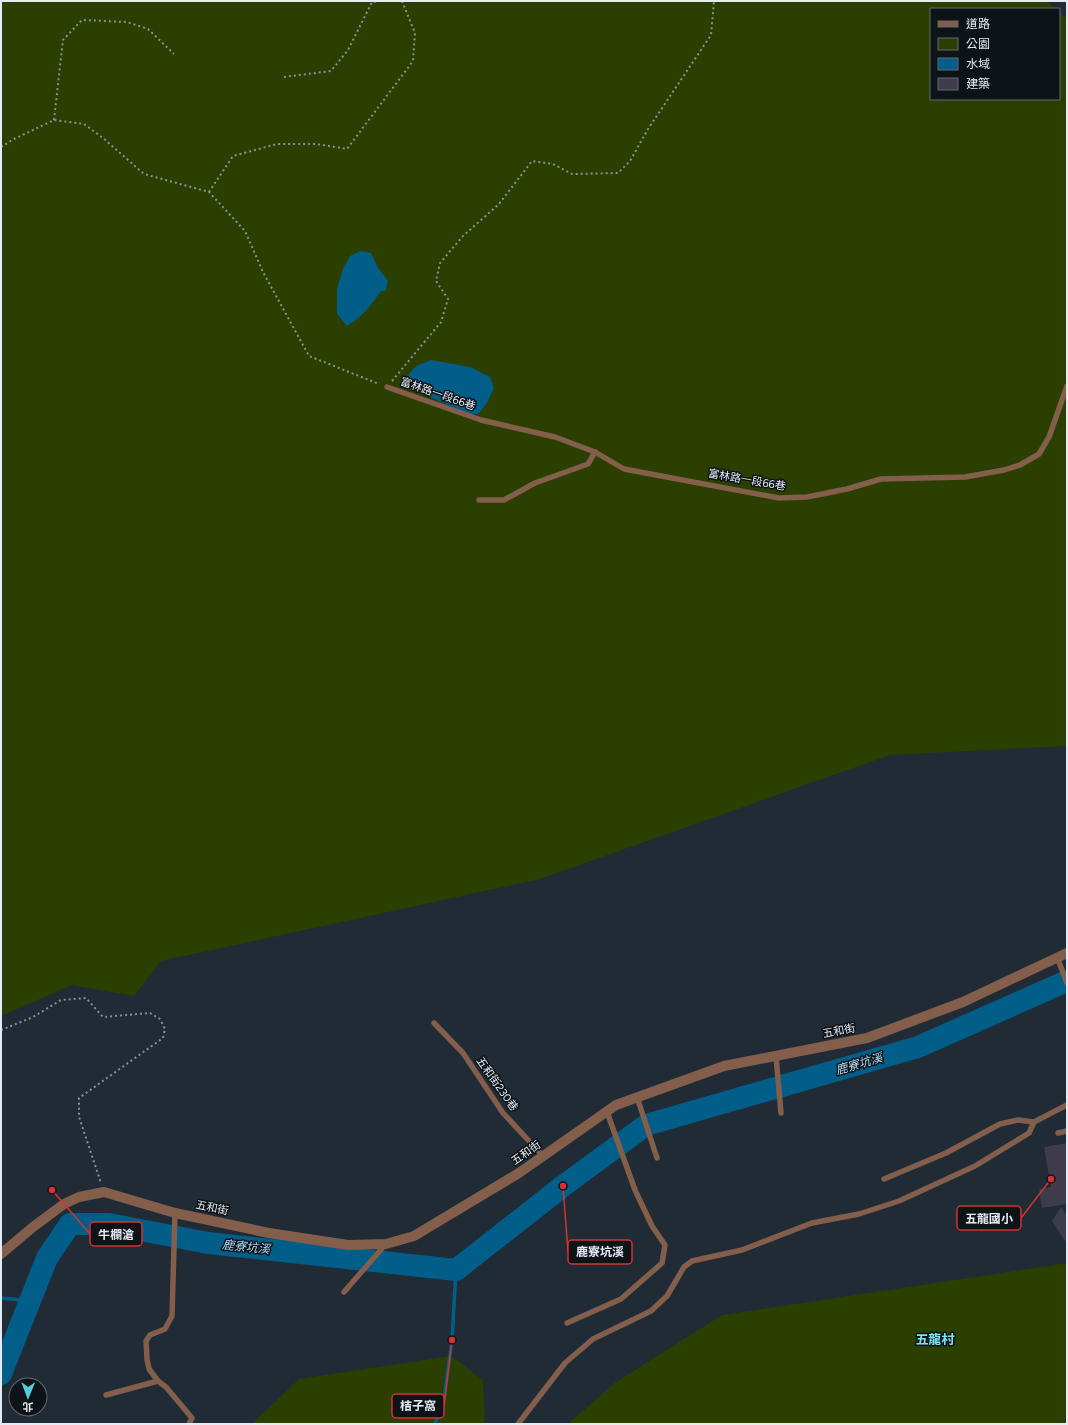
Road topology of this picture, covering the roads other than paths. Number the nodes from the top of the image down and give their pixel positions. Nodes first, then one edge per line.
1 (1067, 386) edge
2 (387, 387) road end
3 (595, 452) junction
4 (479, 500) dead end
5 (1067, 953) edge
6 (1057, 957) junction
7 (1067, 983) edge
8 (434, 1023) dead end
9 (776, 1056) junction
10 (637, 1097) junction
11 (1067, 1105) edge
12 (607, 1112) dead end
13 (782, 1113) dead end
14 (1034, 1122) junction
15 (1067, 1131) edge
16 (1058, 1133) dead end
17 (543, 1156) junction
18 (657, 1158) dead end
19 (884, 1179) dead end
20 (175, 1213) junction
21 (386, 1244) junction
22 (1, 1254) edge
23 (344, 1292) dead end
24 (567, 1323) dead end
25 (158, 1381) junction
26 (106, 1395) dead end
27 (189, 1424) edge
28 (518, 1424) edge

1 - 3 lane, 富林路一段66巷
2 - 3 lane, 富林路一段66巷
3 - 4 lane
5 - 6 street, 五和街
6 - 7 lane
6 - 9 street, 五和街
8 - 17 lane, 五和街230巷
9 - 10 street, 五和街
9 - 13 lane
10 - 17 street, 五和街
10 - 18 lane
11 - 14 lane
12 - 24 lane
14 - 19 lane
14 - 28 lane
15 - 16 lane
17 - 21 street, 五和街
20 - 21 street, 五和街
20 - 22 street, 五和街
20 - 25 lane
21 - 23 lane
25 - 26 lane
25 - 27 lane

